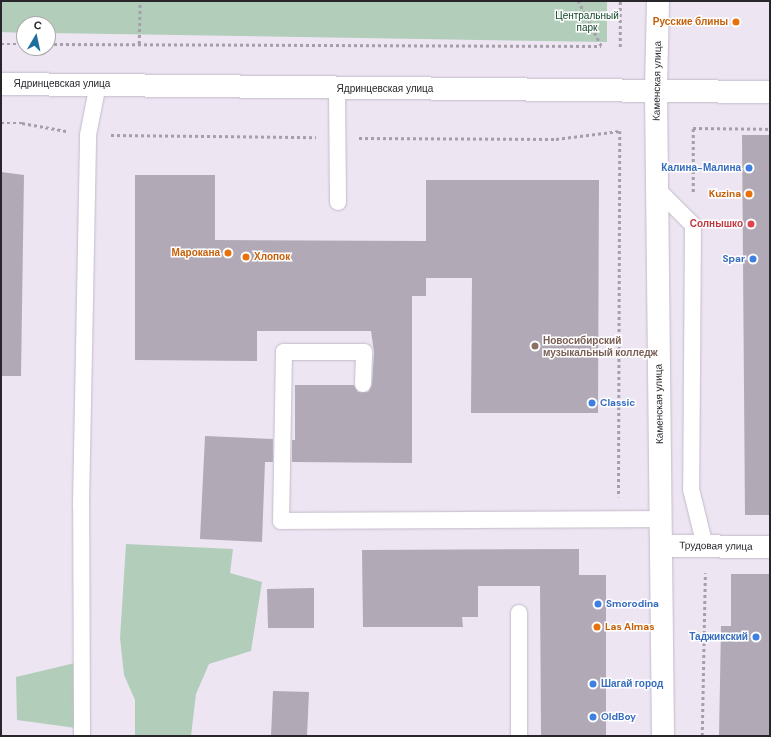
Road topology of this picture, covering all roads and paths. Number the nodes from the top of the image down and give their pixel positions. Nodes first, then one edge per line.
1 (140, 1) edge
2 (578, 1) edge
3 (620, 1) edge
4 (658, 1) edge
5 (1, 44) edge
6 (16, 44) edge
7 (56, 44) edge
8 (139, 44) junction
9 (620, 47) dead end
10 (1, 84) edge
11 (98, 84) junction
12 (337, 89) junction
13 (656, 90) junction
14 (770, 92) edge
15 (1, 123) edge
16 (770, 129) edge
17 (88, 135) junction
18 (337, 138) junction
19 (657, 189) junction
20 (338, 202) dead end
21 (693, 225) junction
22 (363, 384) dead end
23 (619, 519) junction
24 (660, 519) junction
25 (661, 546) junction
26 (705, 546) junction
27 (770, 547) edge
28 (519, 613) dead end
29 (82, 736) edge
30 (519, 736) edge
31 (663, 736) edge
32 (702, 736) edge

1 - 8 path
2 - 8 path
3 - 9 path
4 - 13 street, Каменская улица
5 - 6 path
7 - 8 path
10 - 11 street, Ядринцевская улица
11 - 12 street, Ядринцевская улица
11 - 17 lane
12 - 13 street, Ядринцевская улица
12 - 18 lane
13 - 14 street, Ядринцевская улица
13 - 19 street, Каменская улица
15 - 17 path
16 - 21 path
17 - 18 path
17 - 29 lane
18 - 20 lane
18 - 23 path
19 - 21 lane
19 - 24 street, Каменская улица
21 - 26 lane
22 - 23 lane
23 - 24 lane
24 - 25 street, Каменская улица
25 - 26 street, Трудовая улица
25 - 31 street, Каменская улица
26 - 27 street, Трудовая улица
26 - 32 path
28 - 30 lane

